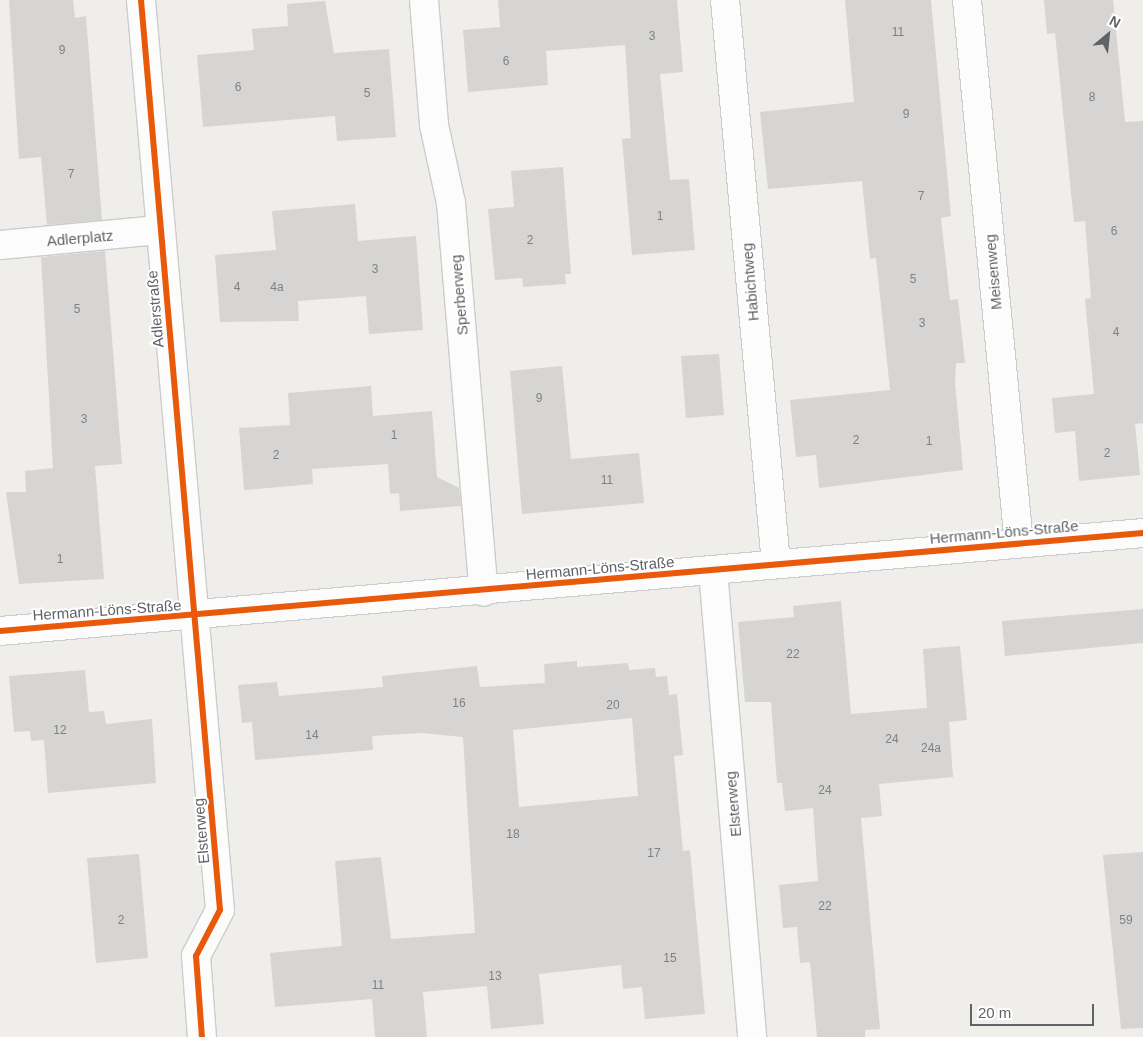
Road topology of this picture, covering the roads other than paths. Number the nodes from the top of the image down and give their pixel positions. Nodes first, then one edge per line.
1 (141, 0) edge
2 (424, 0) edge
3 (725, 0) edge
4 (967, 0) edge
5 (160, 230) junction
6 (0, 245) edge
7 (1143, 533) edge
8 (1019, 544) junction
9 (776, 564) junction
10 (713, 570) junction
11 (484, 592) junction
12 (197, 616) junction
13 (0, 631) edge
14 (202, 1037) edge
15 (752, 1037) edge

1 - 5 street, Adlerstraße
2 - 11 street, Sperberweg
3 - 9 street, Habichtweg
4 - 8 street, Meisenweg
5 - 6 street, Adlerplatz
5 - 12 street, Adlerstraße
7 - 8 street, Hermann-Löns-Straße
8 - 9 street, Hermann-Löns-Straße
9 - 10 street, Hermann-Löns-Straße
10 - 11 street, Hermann-Löns-Straße
10 - 15 street, Elsterweg
11 - 12 street, Hermann-Löns-Straße
12 - 13 street, Hermann-Löns-Straße
12 - 14 street, Elsterweg

